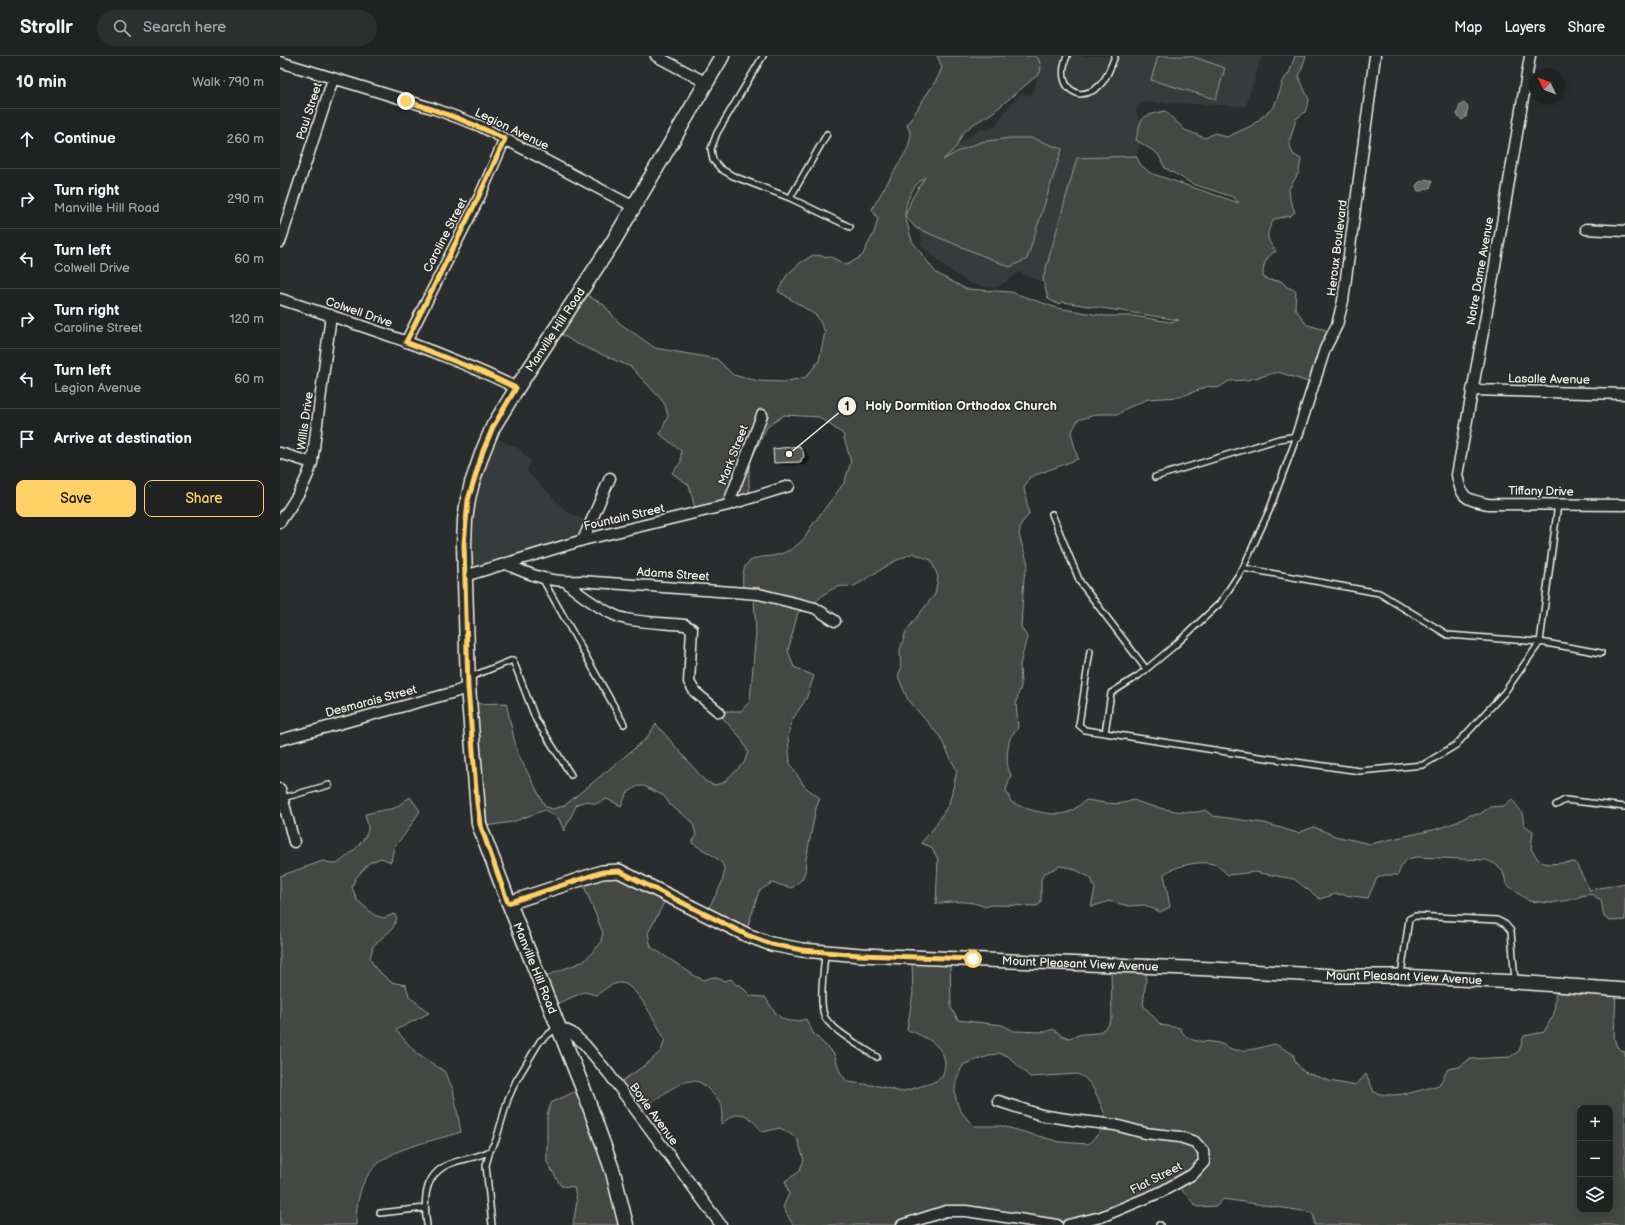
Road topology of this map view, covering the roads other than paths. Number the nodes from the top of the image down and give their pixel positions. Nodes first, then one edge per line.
1 (656, 56) edge
2 (722, 56) edge
3 (763, 56) edge
4 (1067, 56) edge
5 (1115, 56) edge
6 (1375, 56) edge
7 (1530, 56) edge
8 (280, 62) edge
9 (333, 79) junction
10 (707, 83) junction
11 (827, 134) dead end
12 (505, 139) junction
13 (790, 198) junction
14 (634, 207) junction
15 (850, 227) dead end
16 (1586, 228) dead end
17 (1625, 231) edge
18 (280, 242) edge
19 (280, 299) edge
20 (330, 315) junction
21 (406, 342) junction
22 (516, 388) junction
23 (1472, 390) junction
24 (1625, 394) edge
25 (762, 415) dead end
26 (1297, 436) junction
27 (280, 453) edge
28 (312, 463) junction
29 (1156, 477) dead end
30 (610, 478) dead end
31 (789, 486) dead end
32 (1461, 491) joint
33 (1558, 504) junction
34 (728, 505) junction
35 (1625, 505) edge
36 (1052, 514) dead end
37 (280, 522) edge
38 (584, 540) junction
39 (506, 564) junction
40 (1243, 568) junction
41 (465, 576) junction
42 (541, 578) junction
43 (566, 582) junction
44 (835, 621) dead end
45 (1540, 642) junction
46 (1090, 651) dead end
47 (1601, 653) dead end
48 (1146, 669) junction
49 (468, 682) junction
50 (719, 712) dead end
51 (624, 724) dead end
52 (1105, 733) junction
53 (280, 740) edge
54 (571, 775) dead end
55 (329, 785) dead end
56 (281, 794) edge
57 (1556, 806) dead end
58 (1625, 807) edge
59 (294, 842) dead end
60 (508, 903) junction
61 (825, 952) junction
62 (1401, 976) junction
63 (1515, 982) junction
64 (1625, 990) edge
65 (558, 1027) junction
66 (877, 1057) dead end
67 (998, 1101) dead end
68 (490, 1151) junction
69 (425, 1208) junction
70 (380, 1213) dead end
71 (427, 1225) edge
72 (492, 1225) edge
73 (626, 1225) edge
74 (721, 1225) edge
75 (902, 1225) edge
76 (1057, 1225) edge
77 (1068, 1225) edge

1 - 10 street
2 - 10 main road, Manville Hill Road
3 - 13 lane
4 - 5 lane
6 - 26 street, Heroux Boulevard
7 - 23 street, Notre Dame Avenue
8 - 9 street, Legion Avenue
9 - 12 street, Legion Avenue
9 - 18 street, Paul Street
10 - 14 main road, Manville Hill Road
11 - 13 lane
12 - 14 street, Legion Avenue
12 - 21 street, Caroline Street
13 - 15 lane
14 - 22 main road, Manville Hill Road
16 - 17 street
19 - 20 street, Colwell Drive
20 - 21 street, Colwell Drive
20 - 28 street, Willis Drive
21 - 22 street, Colwell Drive
22 - 41 main road, Manville Hill Road
23 - 24 street, Lasalle Avenue
23 - 32 street, Notre Dame Avenue
25 - 34 street, Mark Street
26 - 29 lane
26 - 40 lane
27 - 28 street
28 - 37 street, Willis Drive
30 - 38 street
31 - 34 street, Fountain Street
32 - 33 street, Tiffany Drive
33 - 35 street, Tiffany Drive
33 - 45 lane
34 - 38 street, Fountain Street
36 - 48 lane
38 - 39 street, Fountain Street
39 - 41 street, Fountain Street
39 - 42 street, Adams Street
40 - 45 lane
40 - 48 lane
41 - 49 main road, Manville Hill Road
42 - 43 street, Adams Street
42 - 51 lane
43 - 44 street, Adams Street
43 - 50 street
45 - 47 lane
45 - 52 lane
46 - 52 lane
48 - 52 lane
49 - 53 street, Desmarais Street
49 - 54 lane
49 - 60 main road, Manville Hill Road
55 - 56 lane
56 - 59 street
57 - 58 lane
60 - 61 street, Mount Pleasant View Avenue
60 - 65 main road, Manville Hill Road
61 - 62 street, Mount Pleasant View Avenue
61 - 66 lane
62 - 63 street, Mount Pleasant View Avenue
62 - 63 lane
63 - 64 street, Mount Pleasant View Avenue
65 - 68 lane
65 - 73 main road, Manville Hill Road
65 - 74 street, Boyle Avenue
67 - 77 street, Flat Street
68 - 69 lane
68 - 72 lane
69 - 70 lane
69 - 71 lane
75 - 76 street

